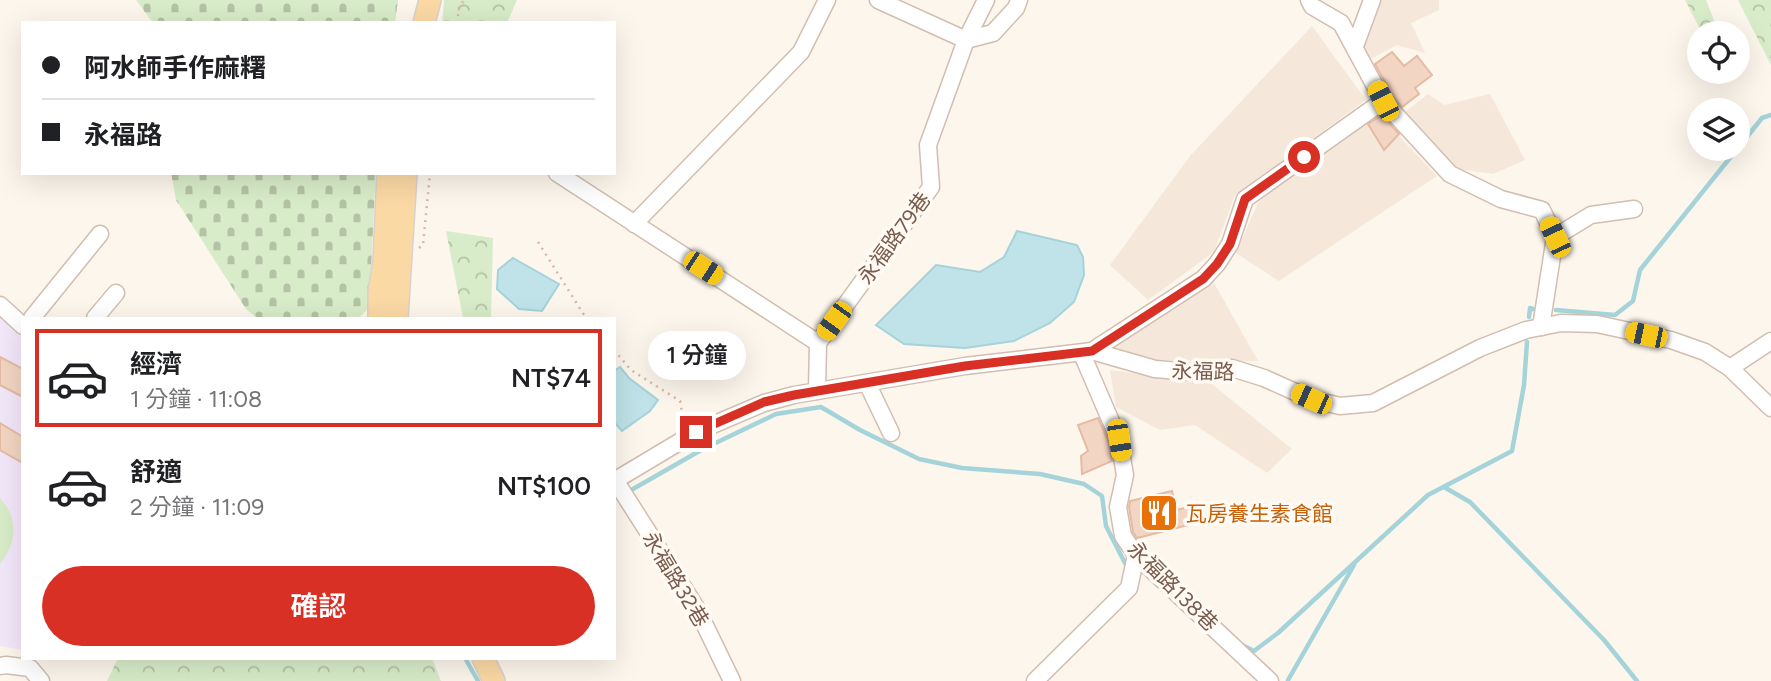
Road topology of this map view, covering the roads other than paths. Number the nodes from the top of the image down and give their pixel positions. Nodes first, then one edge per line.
1 (416, 0) edge
2 (430, 0) edge
3 (827, 0) edge
4 (878, 0) edge
5 (986, 0) edge
6 (1019, 0) edge
7 (1309, 0) edge
8 (1372, 0) edge
9 (412, 21) edge
10 (425, 21) edge
11 (966, 40) junction
12 (1355, 46) junction
13 (1383, 101) junction
14 (388, 175) edge
15 (406, 175) edge
16 (559, 175) edge
17 (1634, 209) dead end
18 (635, 224) junction
19 (100, 234) dead end
20 (1555, 237) junction
21 (116, 293) dead end
22 (0, 305) edge
23 (33, 317) edge
24 (96, 317) edge
25 (379, 317) edge
26 (397, 317) edge
27 (21, 324) edge
28 (1541, 327) junction
29 (1771, 341) edge
30 (818, 343) junction
31 (1087, 353) junction
32 (1730, 368) junction
33 (867, 383) junction
34 (817, 391) junction
35 (1771, 408) edge
36 (891, 433) dead end
37 (616, 479) edge
38 (616, 482) edge
39 (1136, 555) junction
40 (483, 660) edge
41 (498, 660) edge
42 (0, 666) edge
43 (41, 681) edge
44 (494, 681) edge
45 (509, 681) edge
46 (732, 681) edge
47 (1035, 681) edge
48 (1270, 681) edge

1 - 9 main road
2 - 10 main road
3 - 18 street
4 - 11 street
5 - 11 street, 永福路79巷
6 - 11 street
7 - 12 street
8 - 12 street
11 - 30 street, 永福路79巷
12 - 13 street
13 - 20 street
13 - 31 street
14 - 25 main road
15 - 26 main road
16 - 18 street
17 - 20 street
18 - 30 street
19 - 23 street
20 - 28 street
21 - 24 street
22 - 27 street
28 - 31 street, 永福路
28 - 32 street, 永福路
29 - 32 street
30 - 34 street
31 - 33 street, 永福路
31 - 39 street, 永福路138巷
32 - 35 street, 永福路
33 - 34 street, 永福路
33 - 36 street
34 - 37 street, 永福路
38 - 46 street, 永福路32巷
39 - 47 street
39 - 48 street, 永福路138巷
40 - 44 main road
41 - 45 main road
42 - 43 street

